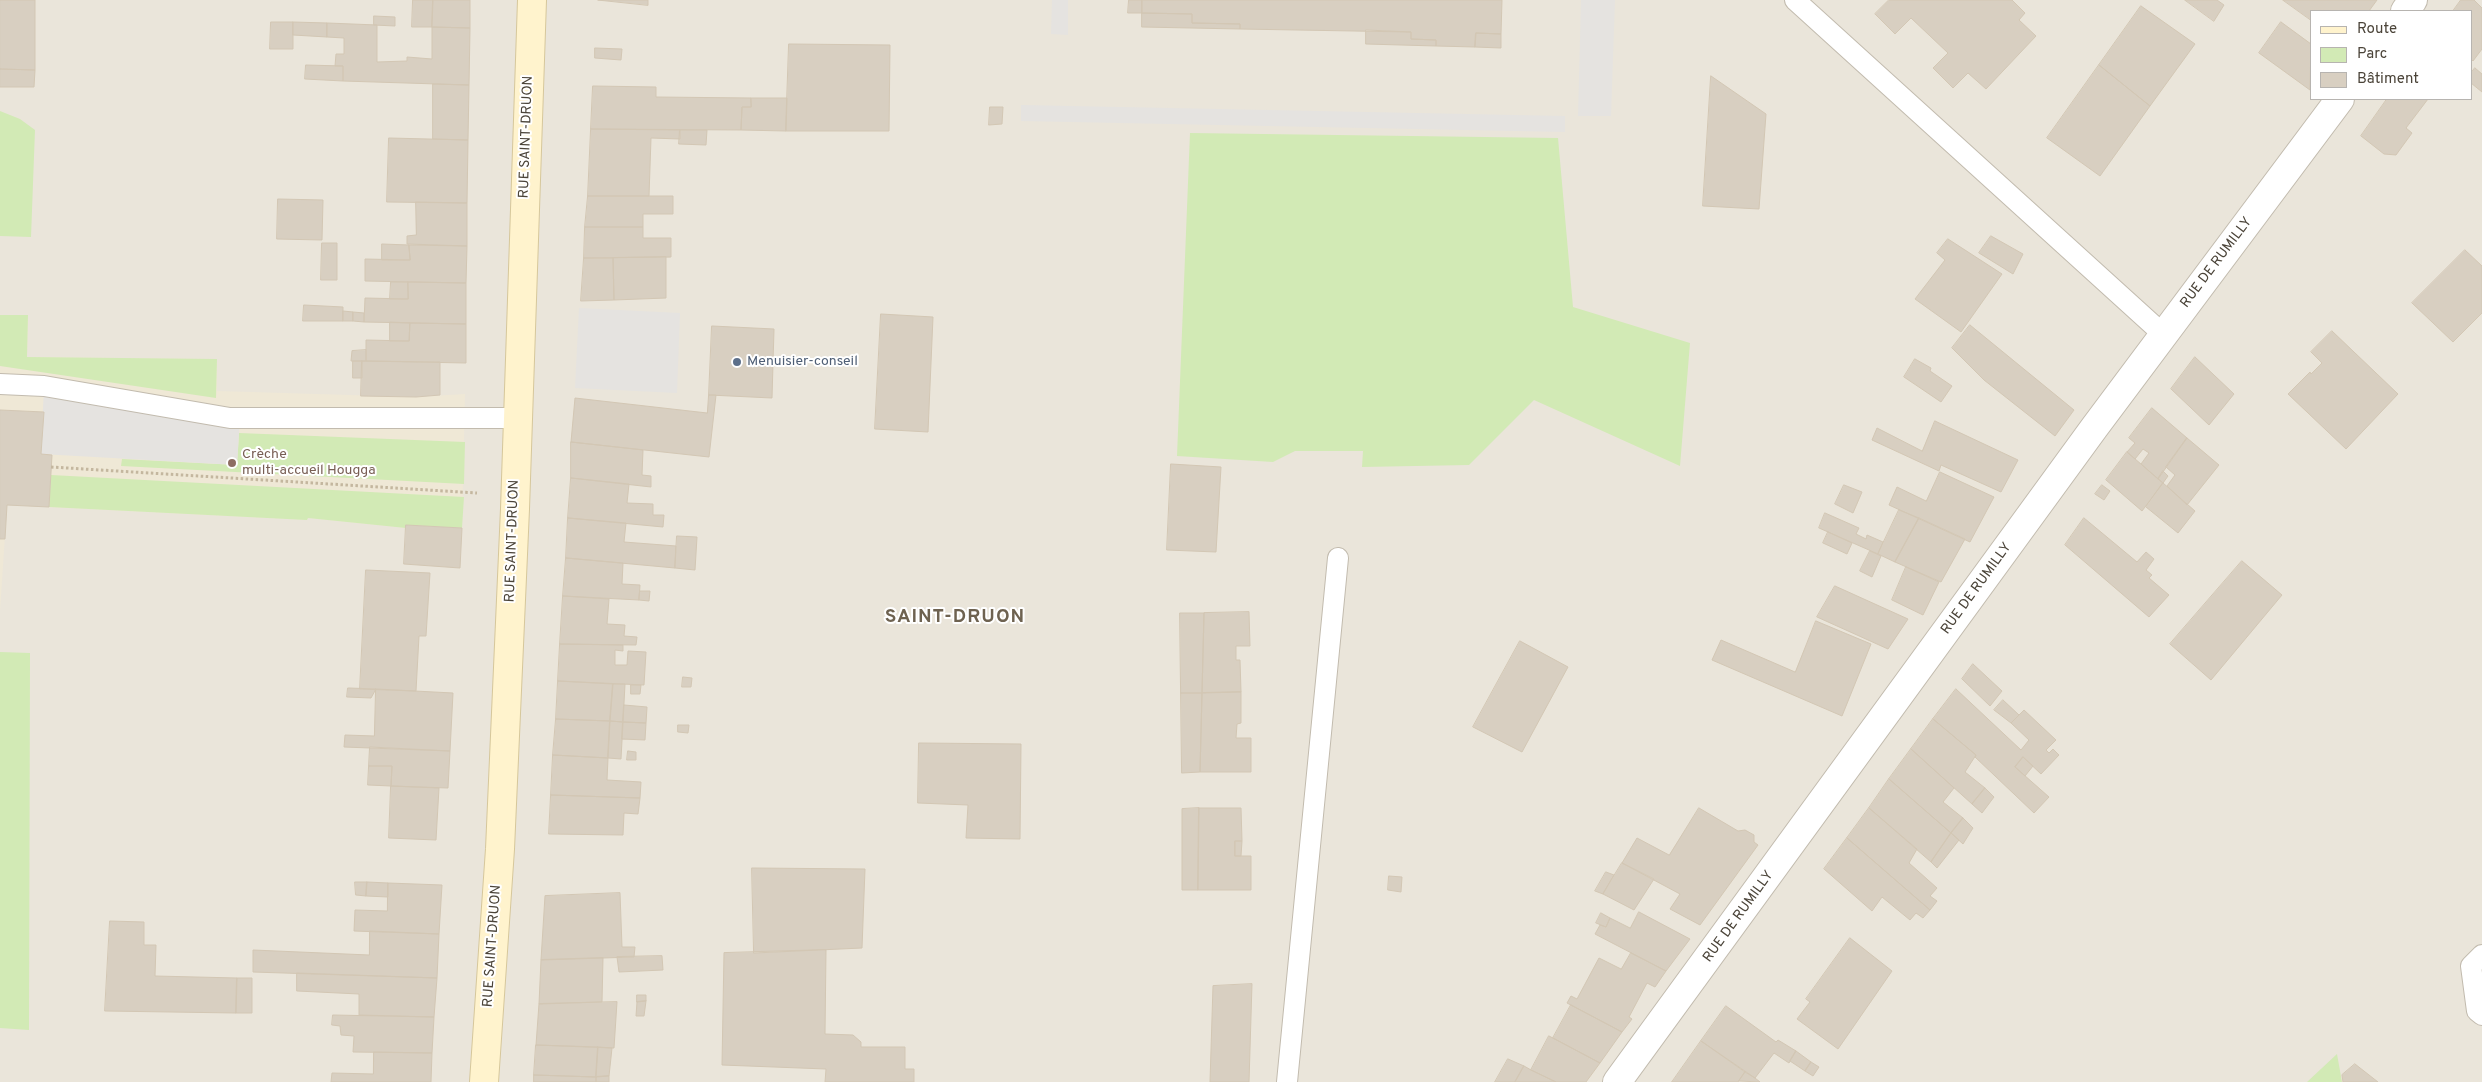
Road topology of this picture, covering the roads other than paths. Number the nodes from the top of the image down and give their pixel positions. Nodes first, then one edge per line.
1 (532, 0) edge
2 (1795, 0) edge
3 (2339, 100) edge
4 (2164, 335) junction
5 (0, 384) edge
6 (519, 418) junction
7 (1338, 558) dead end
8 (2482, 954) edge
9 (2482, 1015) edge
10 (484, 1082) edge
11 (1287, 1082) edge
12 (1617, 1082) edge

1 - 6 street, RUE SAINT-DRUON
2 - 4 lane
3 - 4 street, RUE DE RUMILLY
4 - 12 street, RUE DE RUMILLY
5 - 6 lane
6 - 10 street, RUE SAINT-DRUON
7 - 11 lane
8 - 9 lane

